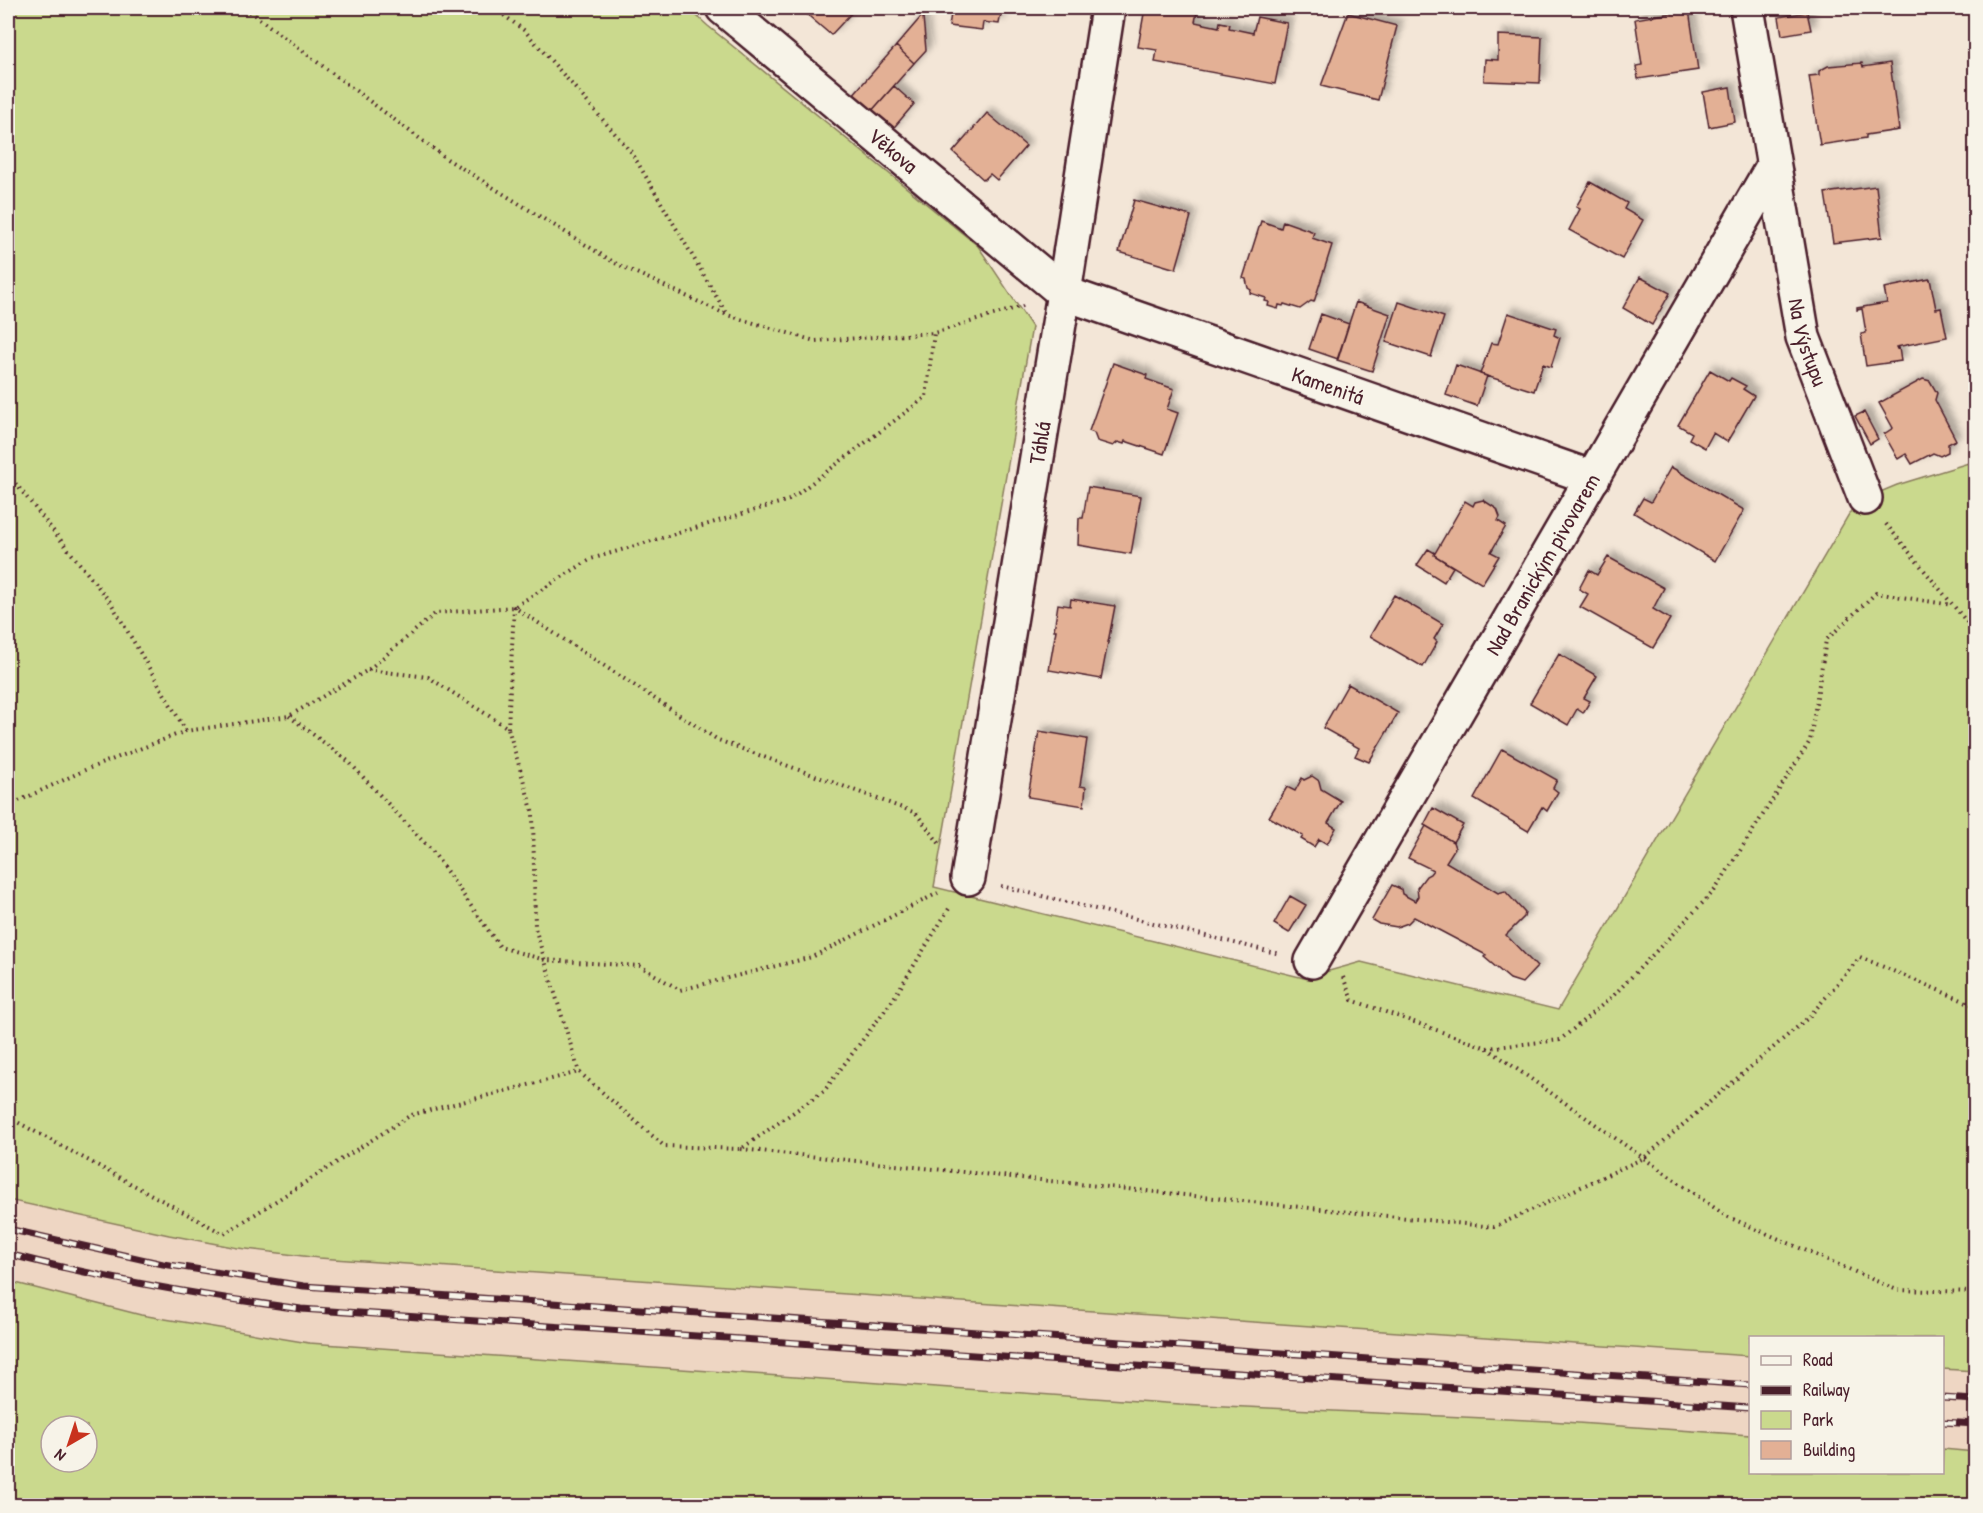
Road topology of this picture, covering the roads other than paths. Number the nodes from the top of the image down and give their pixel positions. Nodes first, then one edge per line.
1 (723, 8) edge
2 (1107, 8) edge
3 (1747, 8) edge
4 (1773, 168) junction
5 (1064, 293) junction
6 (1593, 478) junction
7 (1865, 498) road end
8 (968, 878) road end
9 (1320, 948) road end

1 - 5 street, Věkova
2 - 5 street, Táhlá
3 - 4 street, Na Výstupu
4 - 6 street, Nad Branickým pivovarem
4 - 7 street, Na Výstupu
5 - 6 street, Kamenitá
5 - 8 street, Táhlá
6 - 9 street, Nad Branickým pivovarem

